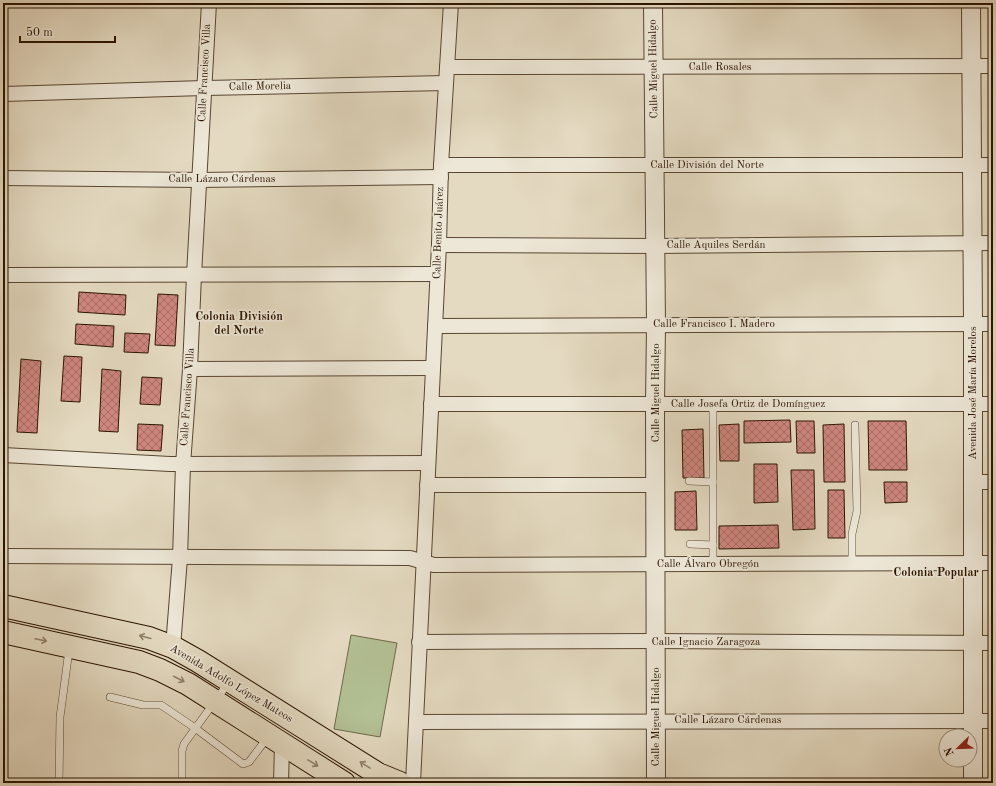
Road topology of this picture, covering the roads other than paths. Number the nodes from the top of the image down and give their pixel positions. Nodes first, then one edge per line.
1 (209, 3) edge
2 (451, 3) edge
3 (653, 3) edge
4 (971, 3) edge
5 (972, 66) junction
6 (993, 66) edge
7 (447, 67) junction
8 (654, 68) junction
9 (446, 83) junction
10 (204, 88) junction
11 (3, 94) edge
12 (972, 165) junction
13 (993, 165) edge
14 (655, 166) junction
15 (441, 171) junction
16 (3, 178) edge
17 (199, 180) junction
18 (973, 243) junction
19 (993, 243) edge
20 (439, 245) junction
21 (655, 246) junction
22 (194, 274) junction
23 (437, 274) junction
24 (3, 275) edge
25 (973, 324) junction
26 (993, 324) edge
27 (656, 325) junction
28 (435, 326) junction
29 (433, 368) junction
30 (190, 369) junction
31 (431, 404) junction
32 (655, 404) junction
33 (713, 404) junction
34 (973, 404) junction
35 (993, 404) edge
36 (855, 425) dead end
37 (3, 455) edge
38 (428, 463) junction
39 (183, 465) junction
40 (689, 481) dead end
41 (713, 482) junction
42 (973, 482) junction
43 (993, 482) edge
44 (427, 485) junction
45 (656, 485) junction
46 (690, 544) dead end
47 (713, 544) junction
48 (3, 556) edge
49 (180, 558) junction
50 (423, 561) junction
51 (713, 563) junction
52 (852, 563) junction
53 (972, 563) junction
54 (993, 563) edge
55 (656, 564) junction
56 (3, 606) edge
57 (3, 632) edge
58 (655, 641) junction
59 (419, 642) junction
60 (972, 643) junction
61 (993, 643) edge
62 (69, 646) junction
63 (173, 647) junction
64 (230, 682) junction
65 (110, 697) dead end
66 (215, 702) junction
67 (656, 720) junction
68 (973, 721) junction
69 (993, 721) edge
70 (416, 722) junction
71 (196, 728) junction
72 (275, 740) junction
73 (59, 783) edge
74 (182, 783) edge
75 (281, 783) edge
76 (344, 783) edge
77 (400, 783) edge
78 (412, 783) edge
79 (656, 783) edge
80 (973, 783) edge

1 - 10 street, Calle Francisco Villa
2 - 7 street, Calle Benito Juárez
3 - 8 street, Calle Miguel Hidalgo
4 - 5 street, Avenida José María Morelos
5 - 6 street, Calle Rosales
5 - 8 street, Calle Rosales
5 - 12 street, Avenida José María Morelos
7 - 8 street, Calle Rosales
7 - 9 street, Calle Benito Juárez
8 - 14 street, Calle Miguel Hidalgo
9 - 10 street, Calle Morelia
9 - 15 street, Calle Benito Juárez
10 - 11 street, Calle Morelia
10 - 17 street, Calle Francisco Villa
12 - 13 street, Calle División del Norte
12 - 14 street, Calle División del Norte
12 - 18 street, Avenida José María Morelos
14 - 15 street, Calle División del Norte
14 - 21 street, Calle Miguel Hidalgo
15 - 17 street, Calle Lázaro Cárdenas
15 - 20 street, Calle Benito Juárez
16 - 17 street, Calle Lázaro Cárdenas
17 - 22 street, Calle Francisco Villa
18 - 19 street, Calle Aquiles Serdán
18 - 21 street, Calle Aquiles Serdán
18 - 25 street, Avenida José María Morelos
20 - 21 street, Calle Aquiles Serdán
20 - 23 street, Calle Benito Juárez
21 - 27 street, Calle Miguel Hidalgo
22 - 23 street
22 - 24 street
22 - 30 street, Calle Francisco Villa
23 - 28 street, Calle Benito Juárez
25 - 26 street, Calle Francisco I. Madero
25 - 27 street, Calle Francisco I. Madero
25 - 34 street, Avenida José María Morelos
27 - 28 street, Calle Francisco I. Madero
27 - 32 street, Calle Miguel Hidalgo
28 - 29 street, Calle Benito Juárez
29 - 30 street
29 - 31 street, Calle Benito Juárez
30 - 39 street, Calle Francisco Villa
31 - 32 street, Calle Josefa Ortiz de Domínguez
31 - 38 street, Calle Benito Juárez
32 - 33 street, Calle Josefa Ortiz de Domínguez
32 - 45 street, Calle Miguel Hidalgo
33 - 34 street, Calle Josefa Ortiz de Domínguez
33 - 41 lane
34 - 35 street, Calle Josefa Ortiz de Domínguez
34 - 42 street, Avenida José María Morelos
36 - 52 lane
37 - 39 street
38 - 39 street
38 - 44 street, Calle Benito Juárez
39 - 49 street, Calle Francisco Villa
40 - 41 lane
41 - 47 lane
42 - 43 street
42 - 53 street, Avenida José María Morelos
44 - 45 street
44 - 50 street, Calle Benito Juárez
45 - 55 street, Calle Miguel Hidalgo
46 - 47 lane
47 - 51 lane
48 - 49 street, Calle Álvaro Obregón
49 - 50 street, Calle Álvaro Obregón
49 - 63 street, Calle Francisco Villa
50 - 55 street, Calle Álvaro Obregón
50 - 59 street, Calle Benito Juárez
51 - 52 street, Calle Álvaro Obregón
51 - 55 street, Calle Álvaro Obregón
52 - 53 street, Calle Álvaro Obregón
53 - 54 street, Calle Álvaro Obregón
53 - 60 street, Avenida José María Morelos
55 - 58 street, Calle Miguel Hidalgo
63 -> 56 main road, Avenida Adolfo López Mateos
57 -> 62 main road, Avenida Adolfo López Mateos
58 - 59 street, Calle Ignacio Zaragoza
58 - 60 street, Calle Ignacio Zaragoza
58 - 67 street, Calle Miguel Hidalgo
59 - 70 street, Calle Benito Juárez
60 - 61 street, Calle Ignacio Zaragoza
60 - 68 street, Avenida José María Morelos
62 -> 66 main road, Avenida Adolfo López Mateos
62 - 73 lane
63 - 64 main road, Avenida Adolfo López Mateos
64 - 66 lane
77 -> 64 main road, Avenida Adolfo López Mateos
65 - 71 lane
66 - 71 lane
66 - 72 main road, Avenida Adolfo López Mateos
67 - 68 street, Calle Lázaro Cárdenas
67 - 70 street, Calle Lázaro Cárdenas
67 - 79 street, Calle Miguel Hidalgo
68 - 69 street, Calle Lázaro Cárdenas
68 - 80 street, Avenida José María Morelos
70 - 78 street, Calle Benito Juárez
71 - 72 lane
71 - 74 lane
72 - 75 street
72 -> 76 main road, Avenida Adolfo López Mateos

